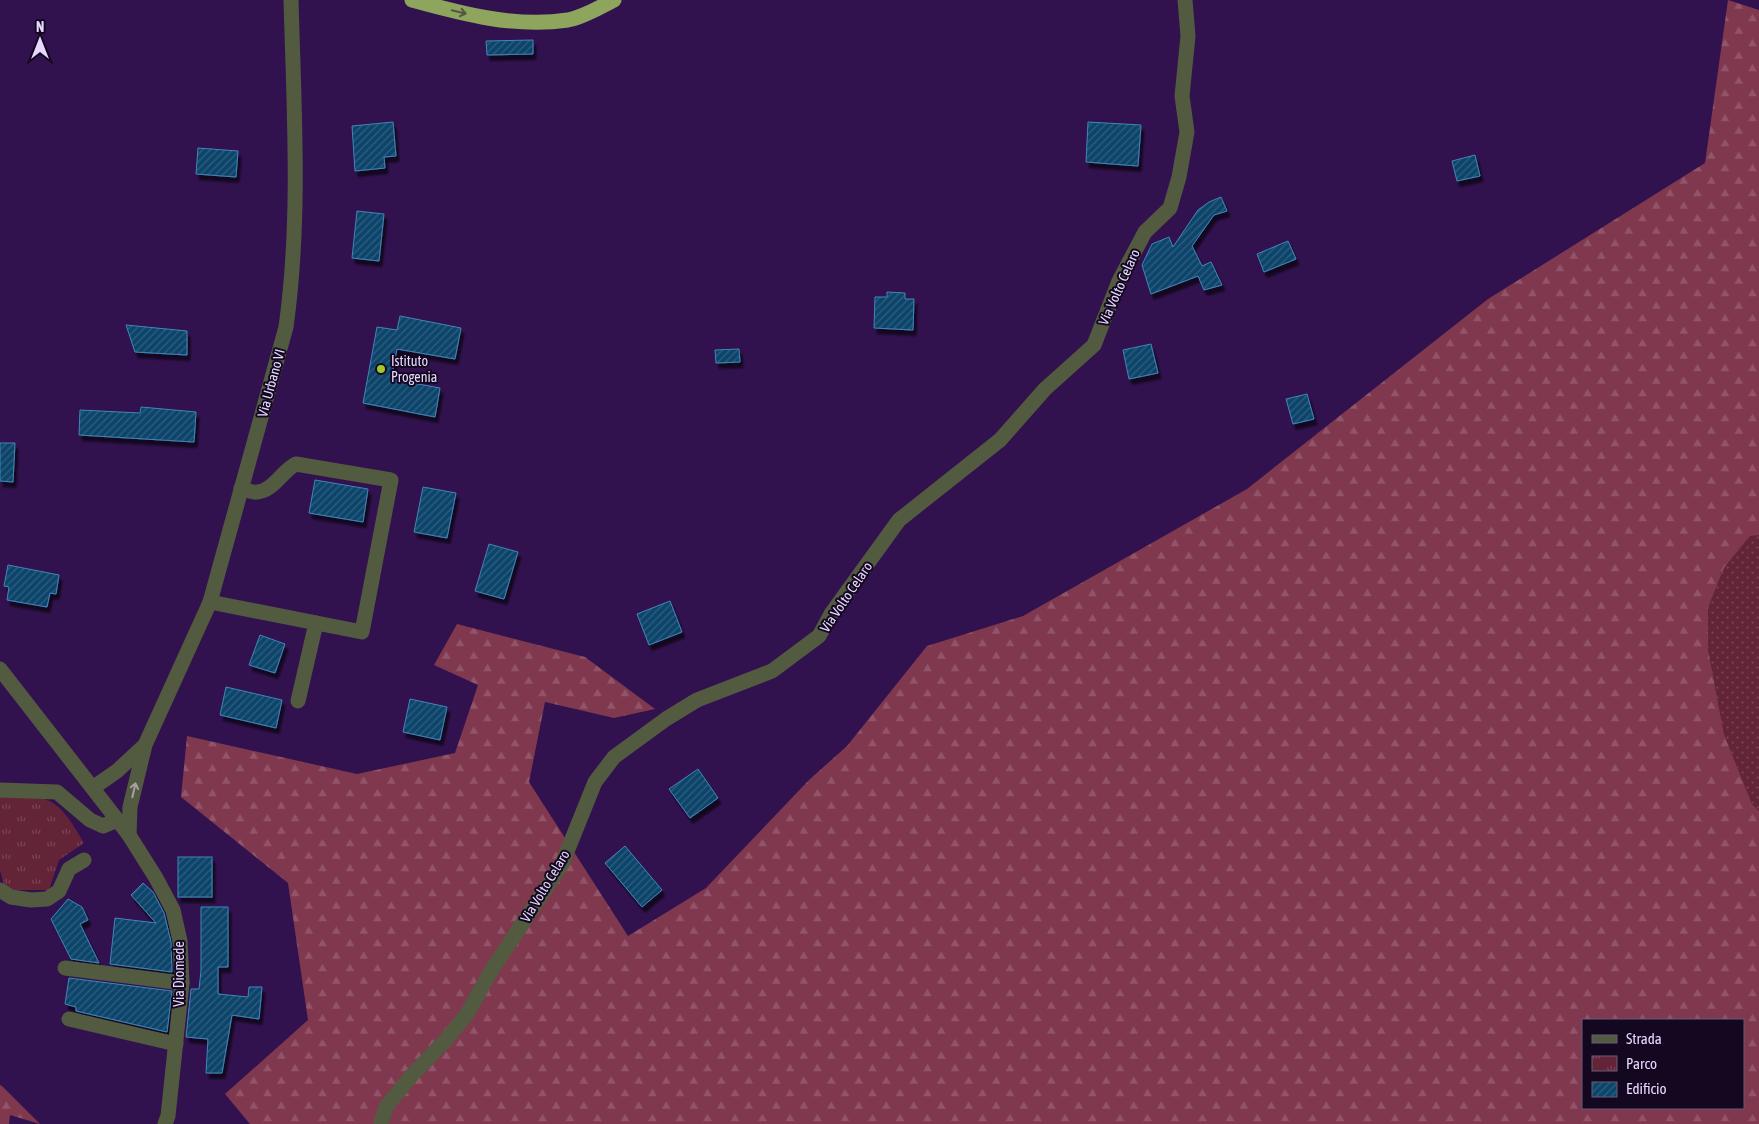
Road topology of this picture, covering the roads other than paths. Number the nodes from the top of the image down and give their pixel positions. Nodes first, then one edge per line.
1 (291, 0) edge
2 (412, 0) edge
3 (614, 0) edge
4 (1185, 0) edge
5 (242, 488) junction
6 (210, 602) junction
7 (316, 623) junction
8 (0, 669) edge
9 (298, 701) dead end
10 (145, 745) junction
11 (94, 788) junction
12 (0, 790) edge
13 (117, 820) junction
14 (129, 836) junction
15 (84, 860) dead end
16 (0, 890) edge
17 (65, 968) dead end
18 (182, 983) junction
19 (69, 1019) dead end
20 (176, 1044) junction
21 (165, 1124) edge
22 (381, 1124) edge

1 - 5 street, Via Urbano VI
2 -> 3 highway
4 - 22 street, Via Volto Celaro
5 - 6 street, Via Urbano VI
5 - 7 street
6 - 7 street
6 - 10 street, Via Urbano VI
7 - 9 street
8 - 11 street, Via Diomede
10 - 11 street, Via Urbano VI
14 -> 10 street, Via Urbano VI
11 - 13 street, Via Diomede
12 - 13 street
13 - 14 street, Via Diomede
14 - 18 street, Via Diomede
15 - 16 street
17 - 18 street
18 - 20 street, Via Diomede
19 - 20 street
20 - 21 street, Via Diomede

